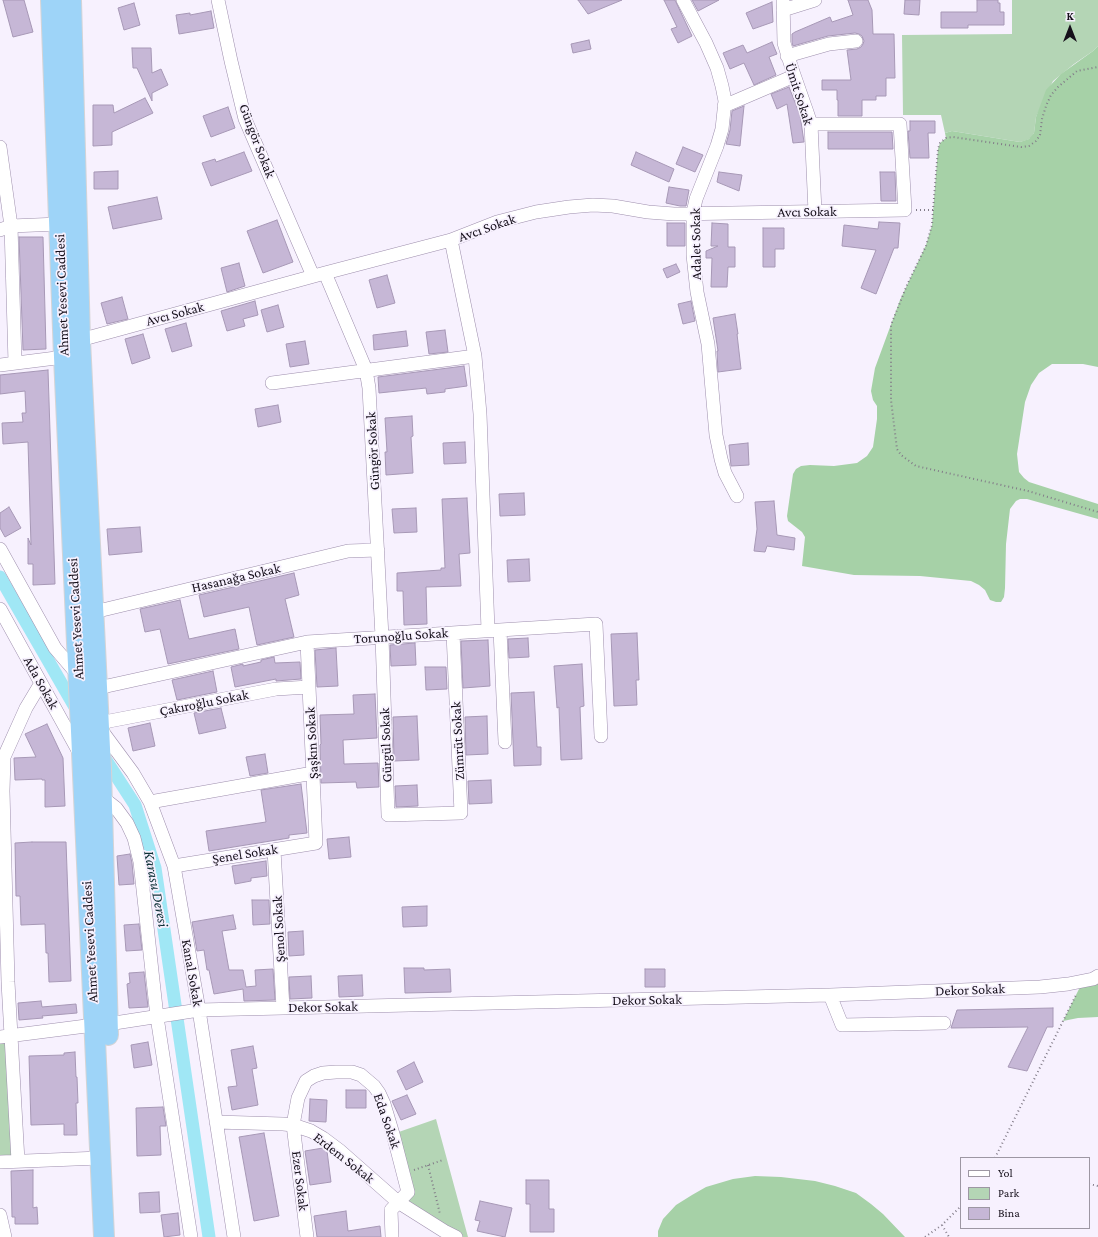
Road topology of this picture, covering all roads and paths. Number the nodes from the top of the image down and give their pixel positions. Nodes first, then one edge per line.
1 (51, 0) edge
2 (71, 0) edge
3 (218, 0) edge
4 (683, 0) edge
5 (815, 0) edge
6 (783, 5) edge
7 (856, 41) dead end
8 (787, 56) junction
9 (1098, 67) edge
10 (794, 76) junction
11 (724, 106) junction
12 (811, 124) junction
13 (0, 147) edge
14 (905, 210) junction
15 (933, 210) junction
16 (815, 212) junction
17 (693, 213) junction
18 (59, 224) junction
19 (6, 228) edge
20 (451, 240) junction
21 (319, 274) junction
22 (6, 310) edge
23 (80, 340) junction
24 (475, 356) junction
25 (64, 357) junction
26 (15, 363) junction
27 (0, 365) edge
28 (366, 370) junction
29 (272, 383) dead end
30 (737, 496) dead end
31 (1098, 512) edge
32 (0, 549) edge
33 (378, 550) junction
34 (94, 612) junction
35 (2, 616) edge
36 (494, 630) junction
37 (453, 633) junction
38 (382, 637) junction
39 (307, 642) junction
40 (78, 675) junction
41 (42, 683) junction
42 (309, 687) junction
43 (98, 688) junction
44 (99, 725) junction
45 (601, 736) dead end
46 (505, 742) dead end
47 (82, 758) junction
48 (313, 773) junction
49 (2, 791) edge
50 (102, 797) junction
51 (150, 802) junction
52 (425, 814) joint
53 (316, 843) joint
54 (274, 850) junction
55 (174, 866) junction
56 (1091, 979) edge
57 (4, 982) edge
58 (830, 996) junction
59 (283, 1008) junction
60 (199, 1010) junction
61 (158, 1016) junction
62 (944, 1023) dead end
63 (101, 1024) junction
64 (5, 1036) edge
65 (216, 1122) junction
66 (293, 1126) junction
67 (996, 1157) edge
68 (100, 1158) junction
69 (443, 1160) dead end
70 (18, 1161) junction
71 (0, 1162) edge
72 (428, 1165) junction
73 (403, 1173) junction
74 (398, 1202) junction
75 (960, 1207) edge
76 (0, 1215) edge
77 (942, 1226) junction
78 (441, 1230) junction
79 (5, 1237) edge
80 (104, 1237) edge
81 (118, 1237) edge
82 (191, 1237) edge
83 (234, 1237) edge
84 (307, 1237) edge
85 (392, 1237) edge
86 (456, 1237) edge
87 (925, 1237) edge
88 (950, 1237) edge

1 - 18 highway, Ahmet Yesevi Caddesi
2 - 23 highway, Ahmet Yesevi Caddesi
3 - 21 street, Güngör Sokak
4 - 11 street, Adalet Sokak
5 - 6 street
6 - 8 street, Ümit Sokak
7 - 8 street
8 - 10 street, Ümit Sokak
9 - 15 path
10 - 11 street
10 - 12 street, Ümit Sokak
11 - 17 street, Adalet Sokak
12 - 14 street
12 - 16 street, Ümit Sokak
13 - 19 street
14 - 15 path
14 - 16 street, Avcı Sokak
15 - 31 path
16 - 17 street, Avcı Sokak
17 - 20 street, Avcı Sokak
17 - 30 street, Adalet Sokak
18 - 19 street
18 - 25 highway, Ahmet Yesevi Caddesi
19 - 22 street
20 - 21 street, Avcı Sokak
20 - 24 street
21 - 23 street, Avcı Sokak
21 - 28 street, Güngör Sokak
22 - 26 street
23 - 34 highway, Ahmet Yesevi Caddesi
24 - 28 street
24 - 36 street
25 - 26 street
25 - 40 highway, Ahmet Yesevi Caddesi
26 - 27 street
28 - 29 street
28 - 33 street, Güngör Sokak
32 - 40 street
33 - 34 street, Hasanağa Sokak
33 - 38 street, Güngör Sokak
34 - 43 highway, Ahmet Yesevi Caddesi
35 - 41 street, Ada Sokak
36 - 37 street, Torunoğlu Sokak
36 - 45 street, Torunoğlu Sokak
36 - 46 street
37 - 38 street, Torunoğlu Sokak
37 - 52 street, Zümrüt Sokak
38 - 39 street, Torunoğlu Sokak
38 - 52 street, Gürgül Sokak
39 - 42 street, Şaşkın Sokak
39 - 43 street, Torunoğlu Sokak
40 - 47 highway, Ahmet Yesevi Caddesi
41 - 47 street, Ada Sokak
41 - 49 street
42 - 44 street, Çakıroğlu Sokak
42 - 48 street, Şaşkın Sokak
43 - 44 highway, Ahmet Yesevi Caddesi
44 - 50 highway, Ahmet Yesevi Caddesi
44 - 51 street, Kanal Sokak
47 - 63 highway, Ahmet Yesevi Caddesi
48 - 51 street
48 - 53 street, Şaşkın Sokak
49 - 57 street
50 - 61 street
50 - 63 highway, Ahmet Yesevi Caddesi
51 - 55 street, Kanal Sokak
53 - 54 street, Şenel Sokak
54 - 55 street, Şenel Sokak
54 - 59 street, Şenol Sokak
55 - 60 street, Kanal Sokak
56 - 58 street, Dekor Sokak
56 - 67 path
57 - 64 street
58 - 59 street, Dekor Sokak
58 - 62 street
59 - 60 street, Dekor Sokak
60 - 61 street, Dekor Sokak
60 - 65 street, Kanal Sokak
61 - 63 street, Dekor Sokak
61 - 82 street
63 - 64 street, Dekor Sokak
63 - 68 highway, Ahmet Yesevi Caddesi
63 - 81 highway, Ahmet Yesevi Caddesi
64 - 70 street
65 - 66 street, Erdem Sokak
65 - 83 street, Kanal Sokak
66 - 73 street, Eda Sokak
66 - 74 street, Erdem Sokak
66 - 84 street, Ezer Sokak
68 - 70 street
68 - 80 highway, Ahmet Yesevi Caddesi
69 - 72 path
70 - 71 street
72 - 73 path
72 - 78 path
73 - 74 street, Eda Sokak
74 - 78 street, Erdem Sokak
74 - 85 street
75 - 77 path
76 - 79 street
77 - 87 path
77 - 88 path
78 - 86 street, Erdem Sokak

